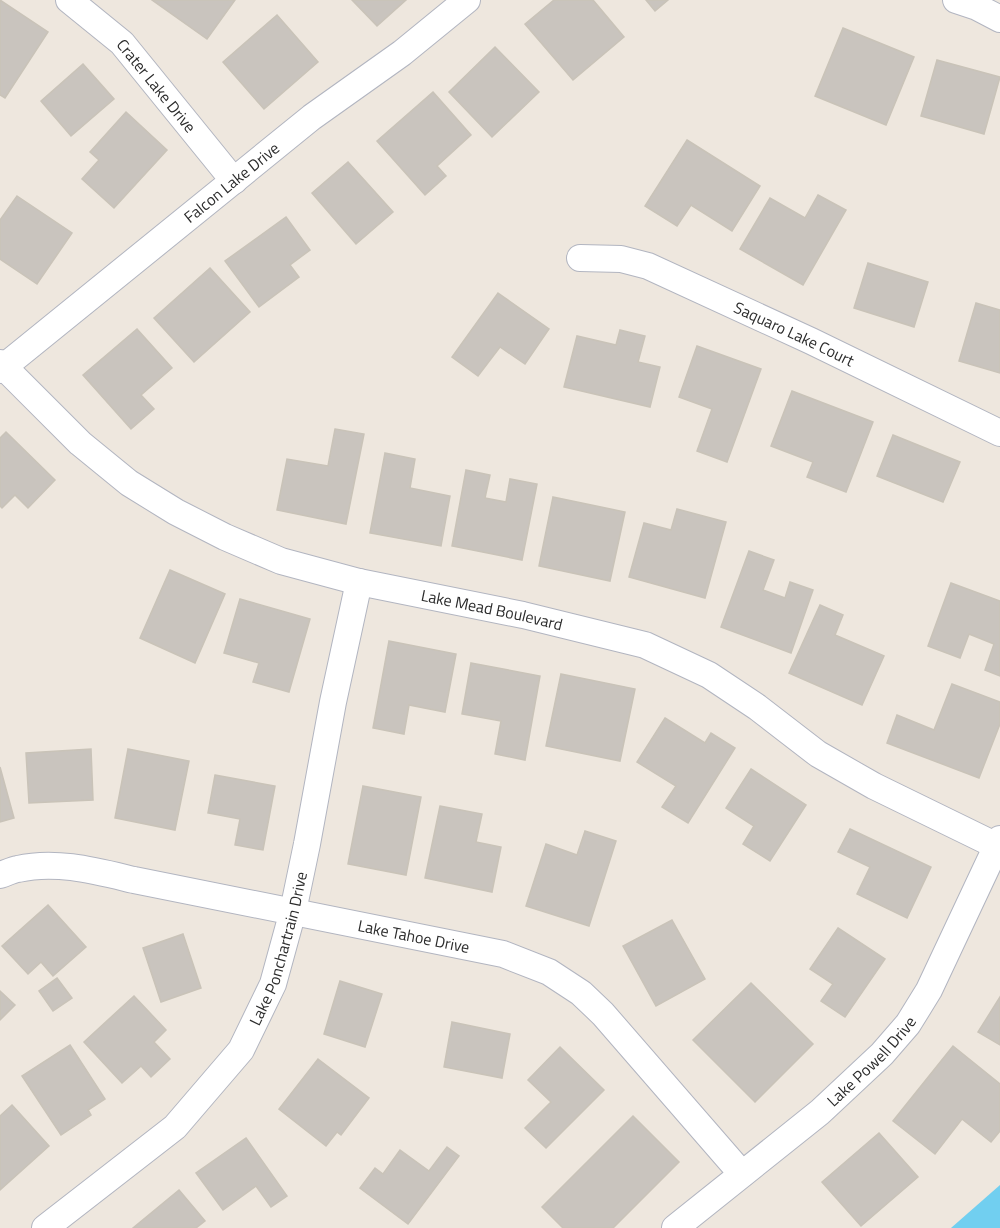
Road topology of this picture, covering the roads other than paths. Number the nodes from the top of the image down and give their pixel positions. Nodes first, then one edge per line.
1 (69, 0) edge
2 (467, 0) edge
3 (956, 0) edge
4 (1000, 19) edge
5 (234, 181) junction
6 (580, 258) dead end
7 (1, 367) edge
8 (1000, 433) edge
9 (359, 582) junction
10 (998, 842) edge
11 (0, 875) edge
12 (293, 911) junction
13 (742, 1174) junction
14 (45, 1228) edge
15 (675, 1228) edge

1 - 5 street, Crater Lake Drive
2 - 5 street, Falcon Lake Drive
3 - 4 street
5 - 7 street, Falcon Lake Drive
6 - 8 street, Saquaro Lake Court
7 - 9 street, Lake Mead Boulevard
9 - 10 street, Lake Mead Boulevard
9 - 12 street, Lake Ponchartrain Drive
10 - 13 street, Lake Powell Drive
11 - 12 street, Lake Tahoe Drive
12 - 13 street, Lake Tahoe Drive
12 - 14 street, Lake Ponchartrain Drive
13 - 15 street, Lake Powell Drive

